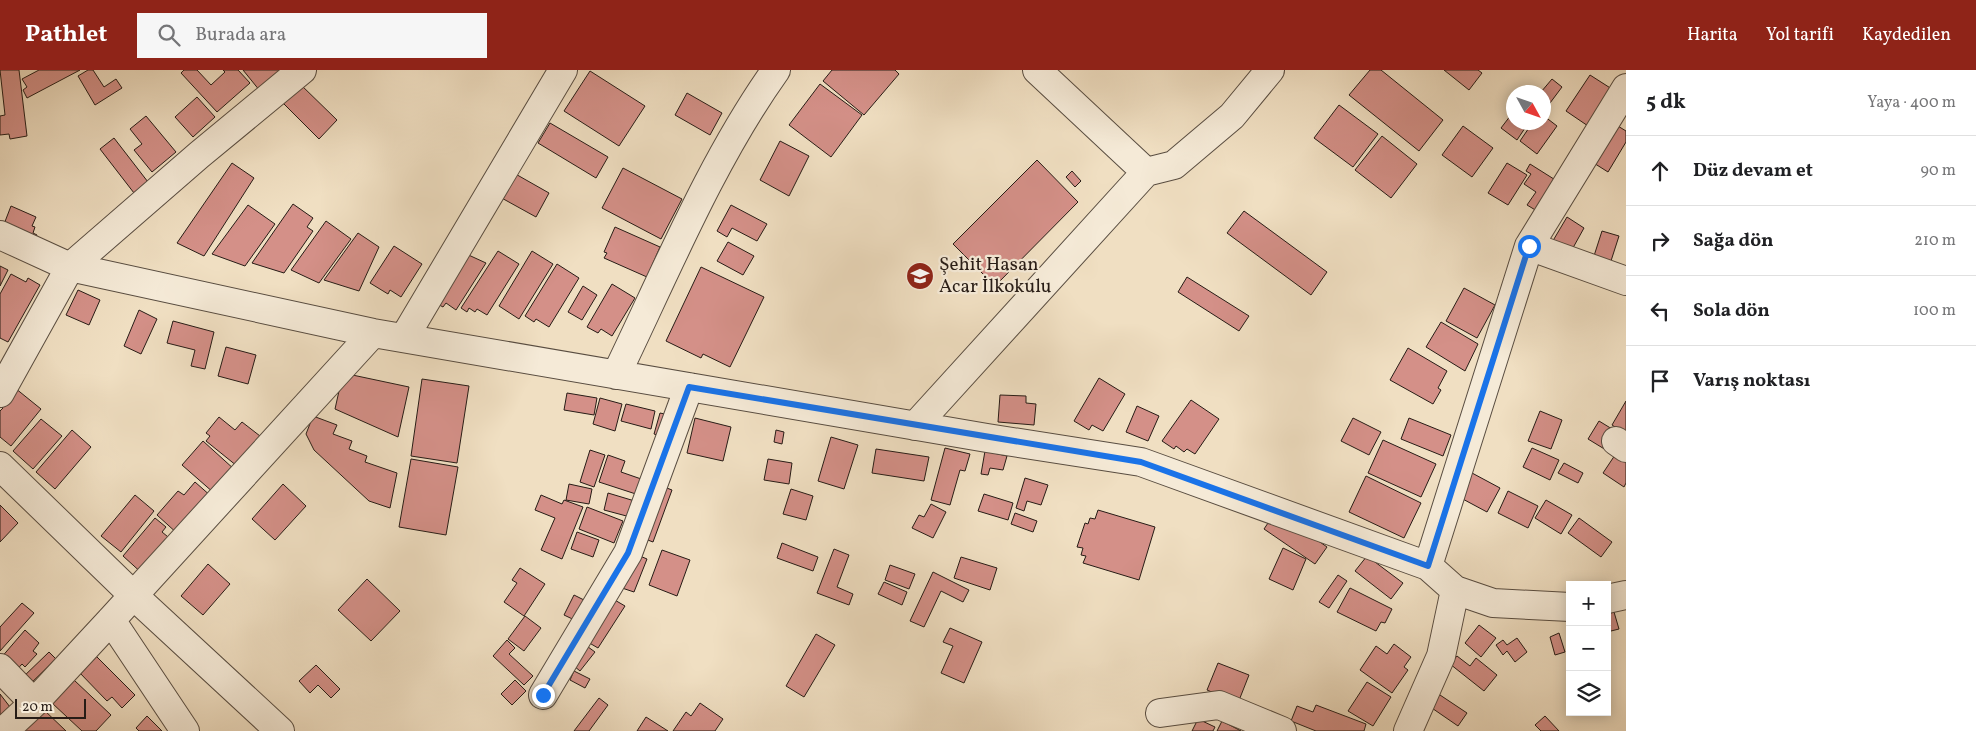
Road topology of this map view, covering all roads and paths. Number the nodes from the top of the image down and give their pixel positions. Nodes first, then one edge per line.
1 (302, 70) edge
2 (563, 70) edge
3 (776, 70) edge
4 (1038, 70) edge
5 (1270, 70) edge
6 (1626, 88) edge
7 (1146, 172) junction
8 (0, 234) edge
9 (1529, 246) junction
10 (70, 267) junction
11 (1626, 281) edge
12 (373, 333) junction
13 (404, 338) junction
14 (616, 375) junction
15 (689, 387) junction
16 (0, 393) edge
17 (915, 426) junction
18 (0, 466) edge
19 (1428, 566) junction
20 (1455, 590) junction
21 (1626, 595) edge
22 (133, 596) junction
23 (1611, 598) edge
24 (1566, 607) edge
25 (111, 620) junction
26 (0, 668) edge
27 (543, 695) dead end
28 (34, 703) junction
29 (1160, 713) dead end
30 (4, 731) edge
31 (185, 731) edge
32 (280, 731) edge
33 (1282, 731) edge
34 (1408, 731) edge

1 - 10 street
2 - 13 street
3 - 14 street
4 - 7 street
5 - 7 street
6 - 9 street
7 - 17 street
8 - 10 street
9 - 11 street
9 - 19 street
10 - 12 street
10 - 16 street
12 - 13 street
12 - 22 street
13 - 14 street
14 - 15 street
15 - 17 street
15 - 27 street
17 - 19 street
18 - 22 street
19 - 20 street
20 - 24 street
20 - 34 street
21 - 23 street
22 - 25 street
22 - 32 street
25 - 28 street
25 - 31 street
26 - 28 street
28 - 30 street
29 - 33 street

